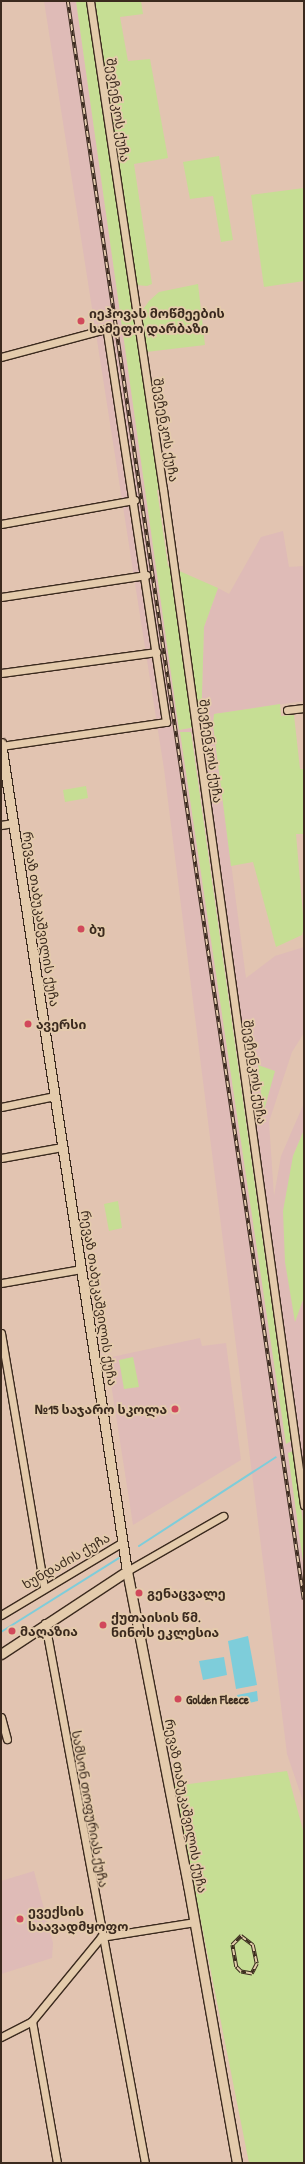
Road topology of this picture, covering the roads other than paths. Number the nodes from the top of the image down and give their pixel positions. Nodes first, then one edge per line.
1 (90, 1) edge
2 (1, 357) edge
3 (135, 500) junction
4 (1, 524) edge
5 (146, 576) junction
6 (1, 597) edge
7 (157, 652) junction
8 (1, 673) edge
9 (304, 708) edge
10 (287, 710) dead end
11 (1, 743) edge
12 (2, 746) edge
13 (13, 823) junction
14 (1, 825) edge
15 (55, 1096) junction
16 (1, 1107) edge
17 (62, 1147) junction
18 (1, 1158) edge
19 (81, 1269) junction
20 (1, 1282) edge
21 (1, 1334) edge
22 (304, 1505) edge
23 (223, 1516) dead end
24 (123, 1542) junction
25 (127, 1571) junction
26 (44, 1587) junction
27 (1, 1614) edge
28 (45, 1623) junction
29 (1, 1654) edge
30 (1, 1717) edge
31 (7, 1739) dead end
32 (195, 1922) junction
33 (101, 1937) junction
34 (32, 2021) junction
35 (1, 2038) edge
36 (57, 2163) edge
37 (145, 2163) edge
38 (237, 2163) edge

1 - 22 street, შევჩენკოს ქუჩა
2 - 3 street
3 - 4 street
3 - 5 street
5 - 6 street
5 - 7 street
7 - 8 street
7 - 12 street
9 - 10 street
11 - 12 main road, რევაზ თაბუკაშვილის ქუჩა
12 - 13 main road, რევაზ თაბუკაშვილის ქუჩა
13 - 14 street
13 - 15 main road, რევაზ თაბუკაშვილის ქუჩა
15 - 16 street
15 - 17 main road, რევაზ თაბუკაშვილის ქუჩა
17 - 18 street
17 - 19 main road, რევაზ თაბუკაშვილის ქუჩა
19 - 20 street
19 - 24 main road, რევაზ თაბუკაშვილის ქუჩა
21 - 26 street
23 - 25 street
24 - 25 main road, რევაზ თაბუკაშვილის ქუჩა
24 - 26 street, ხუნდაძის ქუჩა
25 - 28 main road
25 - 32 main road, რევაზ თაბუკაშვილის ქუჩა
26 - 27 street, ხუნდაძის ქუჩა
28 - 29 main road
28 - 33 street, სამსონ თოფურიას ქუჩა
30 - 31 street
32 - 33 street
32 - 38 main road, რევაზ თაბუკაშვილის ქუჩა
33 - 34 street
33 - 37 street, სამსონ თოფურიას ქუჩა
34 - 35 street
34 - 36 street

